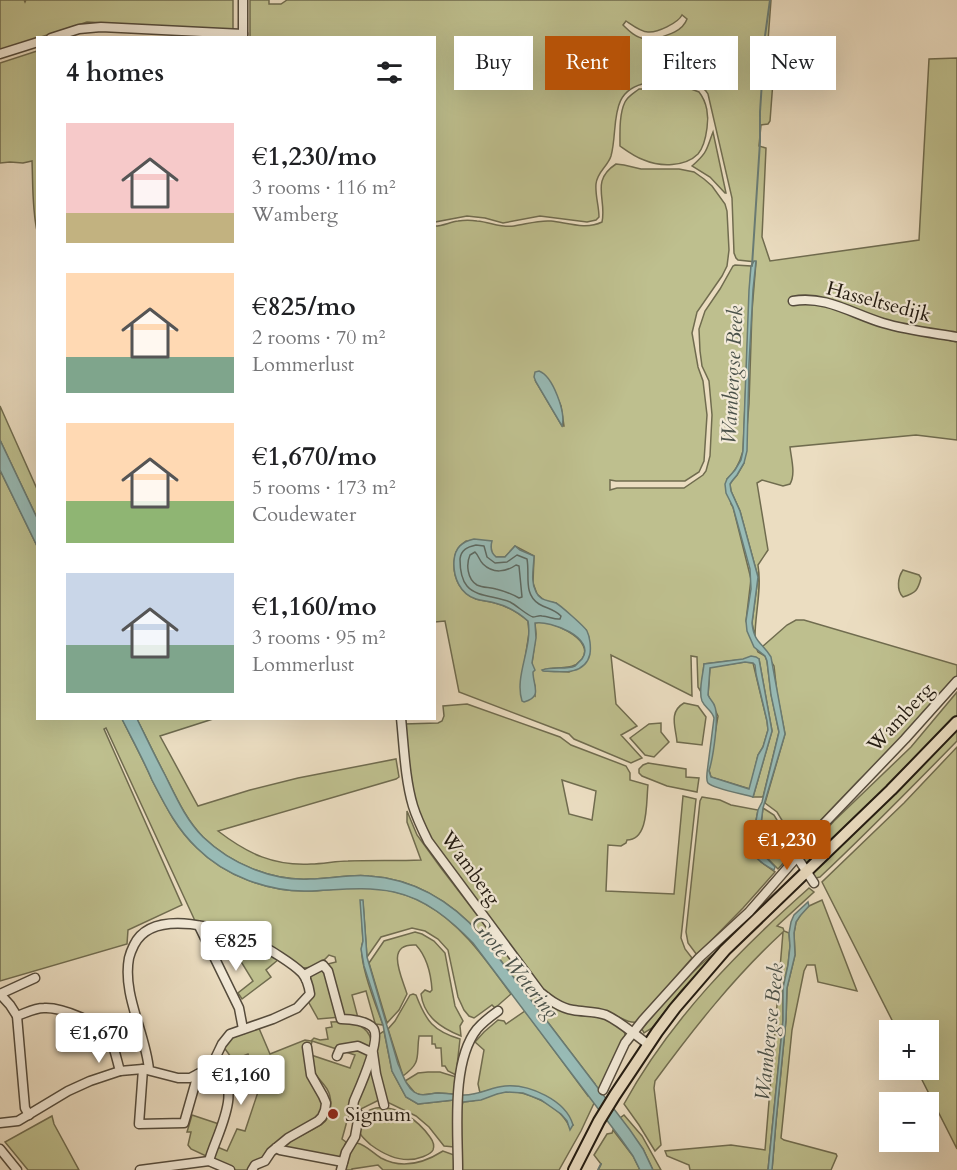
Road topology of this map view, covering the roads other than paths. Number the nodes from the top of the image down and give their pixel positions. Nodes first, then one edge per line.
1 (243, 0) edge
2 (57, 36) edge
3 (243, 36) edge
4 (36, 43) edge
5 (0, 54) edge
6 (793, 301) dead end
7 (957, 337) edge
8 (957, 681) edge
9 (401, 720) edge
10 (957, 722) edge
11 (797, 857) junction
12 (807, 872) junction
13 (814, 883) dead end
14 (199, 926) junction
15 (35, 978) dead end
16 (306, 979) junction
17 (0, 994) edge
18 (498, 1011) dead end
19 (17, 1016) junction
20 (243, 1029) junction
21 (633, 1033) junction
22 (649, 1045) junction
23 (307, 1047) dead end
24 (373, 1053) junction
25 (337, 1056) dead end
26 (211, 1067) junction
27 (146, 1070) junction
28 (120, 1071) junction
29 (198, 1074) junction
30 (603, 1090) dead end
31 (384, 1105) dead end
32 (29, 1115) junction
33 (0, 1123) edge
34 (276, 1148) junction
35 (0, 1149) edge
36 (209, 1161) junction
37 (265, 1165) edge
38 (342, 1166) edge
39 (17, 1170) edge
40 (140, 1170) edge
41 (230, 1170) edge
42 (252, 1170) edge
43 (458, 1170) edge
44 (574, 1170) edge

1 - 3 street
2 - 3 street
4 - 5 street
6 - 7 street, Hasseltsedijk
8 - 11 street, Wamberg
9 - 21 street, Wamberg
10 - 12 main road
11 - 12 street
11 - 21 street, Wamberg
12 - 13 street
12 - 22 main road
14 - 16 street
14 - 20 street
14 - 27 street
15 - 17 street
16 - 20 street
16 - 24 street
17 - 19 street
18 - 43 street
19 - 28 street
19 - 32 street
20 - 26 street
21 - 22 street, Wamberg
21 - 30 street
22 - 44 main road
23 - 34 street
24 - 25 street
24 - 31 street
24 - 38 street
26 - 29 street
26 - 36 street
27 - 28 street
27 - 29 street
27 - 29 street
28 - 32 street
32 - 33 street
34 - 37 street
34 - 38 street
35 - 39 street
36 - 40 street
36 - 41 street
37 - 42 street

